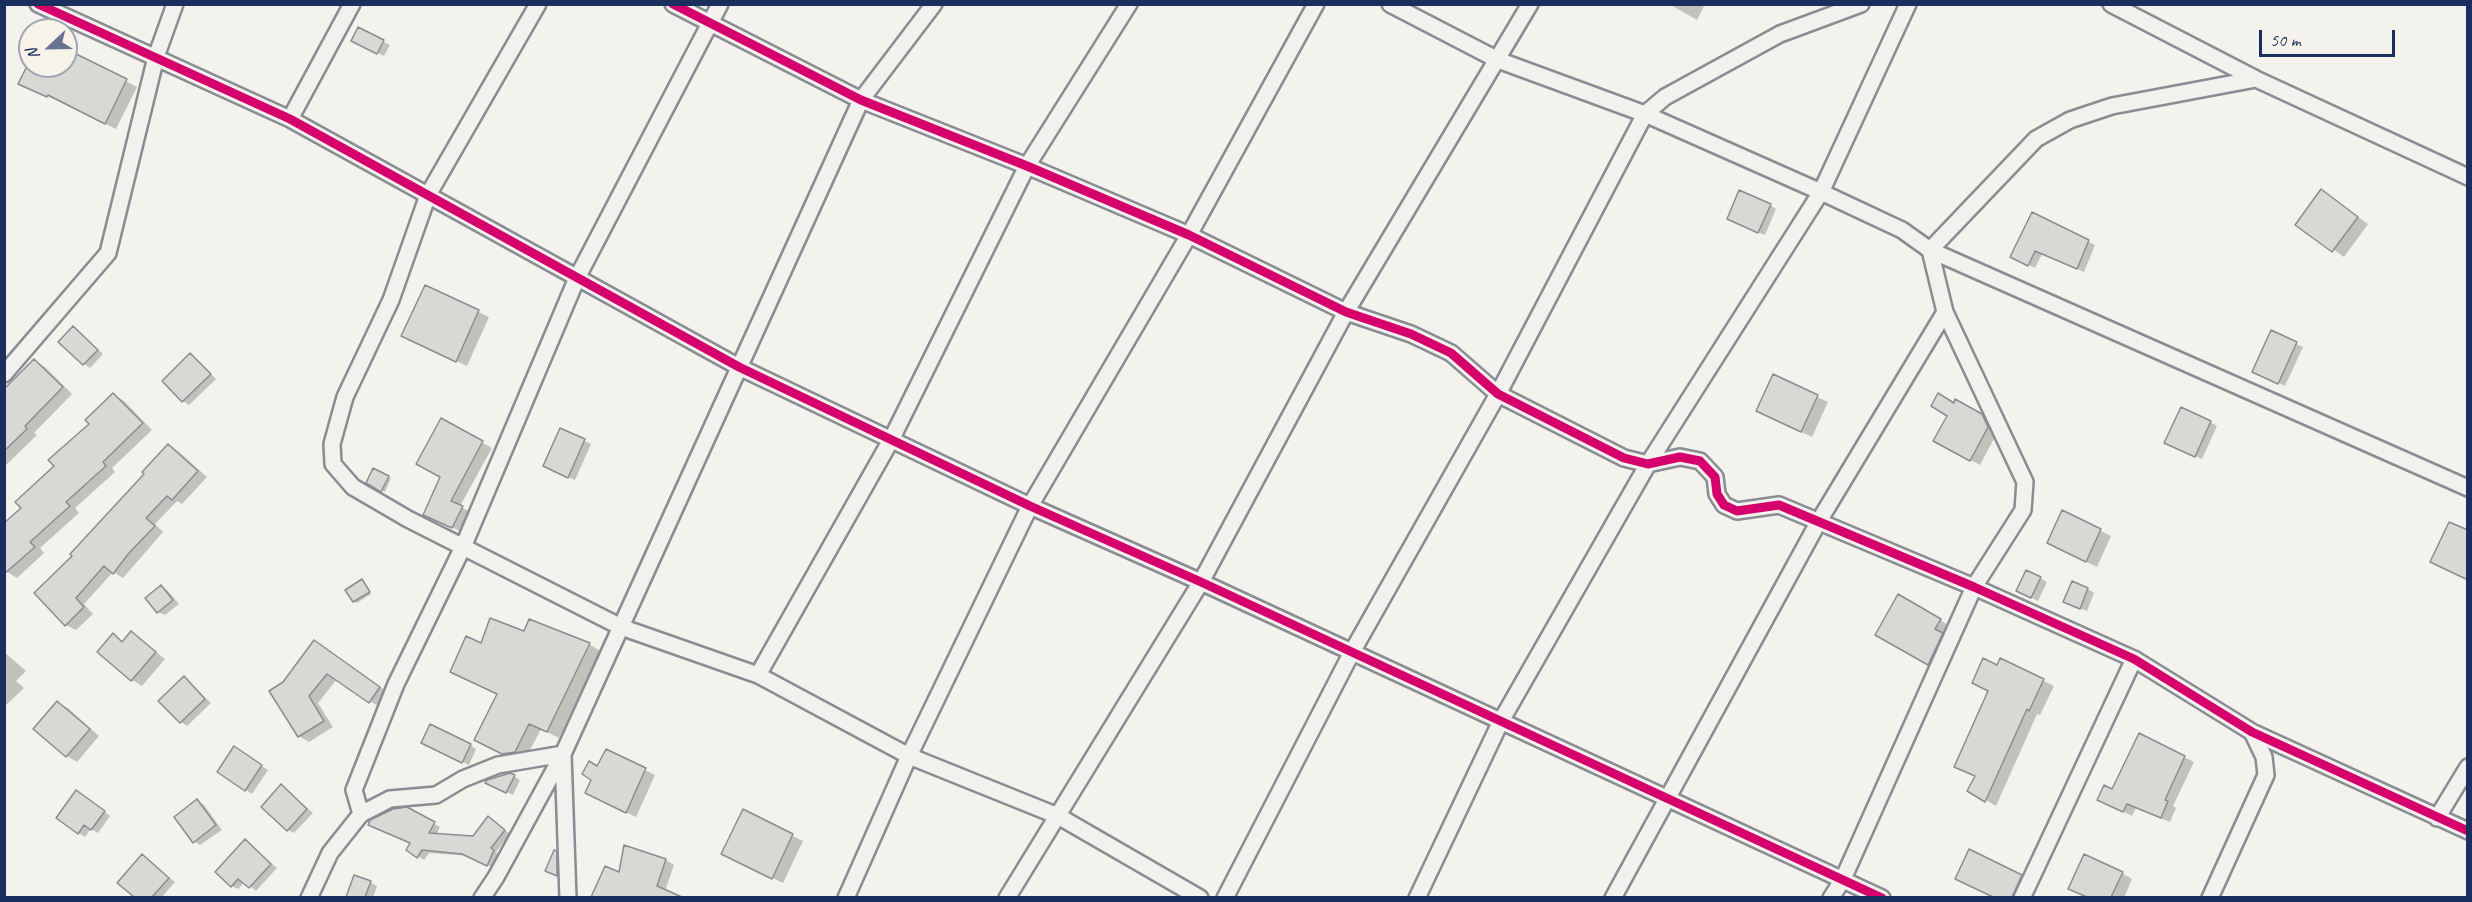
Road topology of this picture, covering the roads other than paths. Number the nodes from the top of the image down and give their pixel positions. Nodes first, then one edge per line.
1 (38, 4) edge
2 (175, 4) edge
3 (352, 4) edge
4 (538, 4) edge
5 (673, 4) edge
6 (720, 4) edge
7 (934, 4) edge
8 (1129, 4) edge
9 (1317, 4) edge
10 (1390, 4) edge
11 (1530, 4) edge
12 (1861, 4) edge
13 (1908, 4) edge
14 (2111, 4) edge
15 (709, 23) junction
16 (157, 58) junction
17 (1498, 60) junction
18 (2256, 79) junction
19 (861, 100) junction
20 (1645, 114) junction
21 (290, 119) junction
22 (1027, 166) junction
23 (2468, 177) edge
24 (1821, 192) junction
25 (428, 195) junction
26 (1190, 235) junction
27 (1930, 250) junction
28 (577, 278) junction
29 (1346, 312) junction
30 (1945, 312) junction
31 (739, 367) junction
32 (4, 374) edge
33 (1498, 394) junction
34 (891, 440) junction
35 (1648, 464) junction
36 (2468, 488) edge
37 (1030, 506) junction
38 (1819, 521) junction
39 (463, 547) junction
40 (1201, 582) junction
41 (1974, 587) junction
42 (621, 627) junction
43 (1352, 652) junction
44 (2134, 659) junction
45 (758, 675) junction
46 (1501, 721) junction
47 (2252, 732) junction
48 (563, 754) junction
49 (909, 756) junction
50 (2468, 767) edge
51 (1667, 798) junction
52 (360, 814) junction
53 (1058, 816) junction
54 (2438, 818) junction
55 (2468, 831) edge
56 (1843, 879) junction
57 (309, 897) edge
58 (482, 897) edge
59 (568, 897) edge
60 (846, 897) edge
61 (1008, 897) edge
62 (1200, 897) edge
63 (1225, 897) edge
64 (1417, 897) edge
65 (1614, 897) edge
66 (1831, 897) edge
67 (1882, 897) edge
68 (2022, 897) edge
69 (2210, 897) edge

1 - 16 street
2 - 16 street
3 - 21 street
4 - 25 street
5 - 15 street
6 - 15 street
7 - 19 street
8 - 22 street
9 - 26 street
10 - 17 street
11 - 17 street
12 - 20 street
13 - 24 street
14 - 18 street
15 - 19 street
15 - 28 street
16 - 21 street
16 - 32 street
17 - 20 street
17 - 29 street
18 - 23 street
18 - 27 street
19 - 22 street
19 - 31 street
20 - 24 street
20 - 33 street
21 - 25 street
22 - 26 street
22 - 34 street
24 - 27 street
24 - 35 street
25 - 28 street
25 - 39 street
26 - 29 street
26 - 37 street
27 - 30 street
27 - 36 street
28 - 31 street
28 - 39 street
29 - 33 street
29 - 40 street
30 - 38 street
30 - 41 street
31 - 34 street
31 - 42 street
33 - 35 street
33 - 43 street
34 - 37 street
34 - 45 street
35 - 38 street
35 - 46 street
37 - 40 street
37 - 49 street
38 - 41 street
38 - 51 street
39 - 42 street
39 - 52 street
40 - 43 street
40 - 53 street
41 - 44 street
41 - 56 street
42 - 45 street
42 - 48 street
43 - 46 street
43 - 63 street
44 - 47 street
44 - 68 street
45 - 49 street
46 - 51 street
46 - 64 street
47 - 54 street
47 - 69 street
48 - 52 street
48 - 58 street
48 - 59 street
49 - 53 street
49 - 60 street
50 - 54 street
51 - 56 street
51 - 65 street
52 - 57 street
53 - 61 street
53 - 62 street
54 - 55 street
56 - 66 street
56 - 67 street

